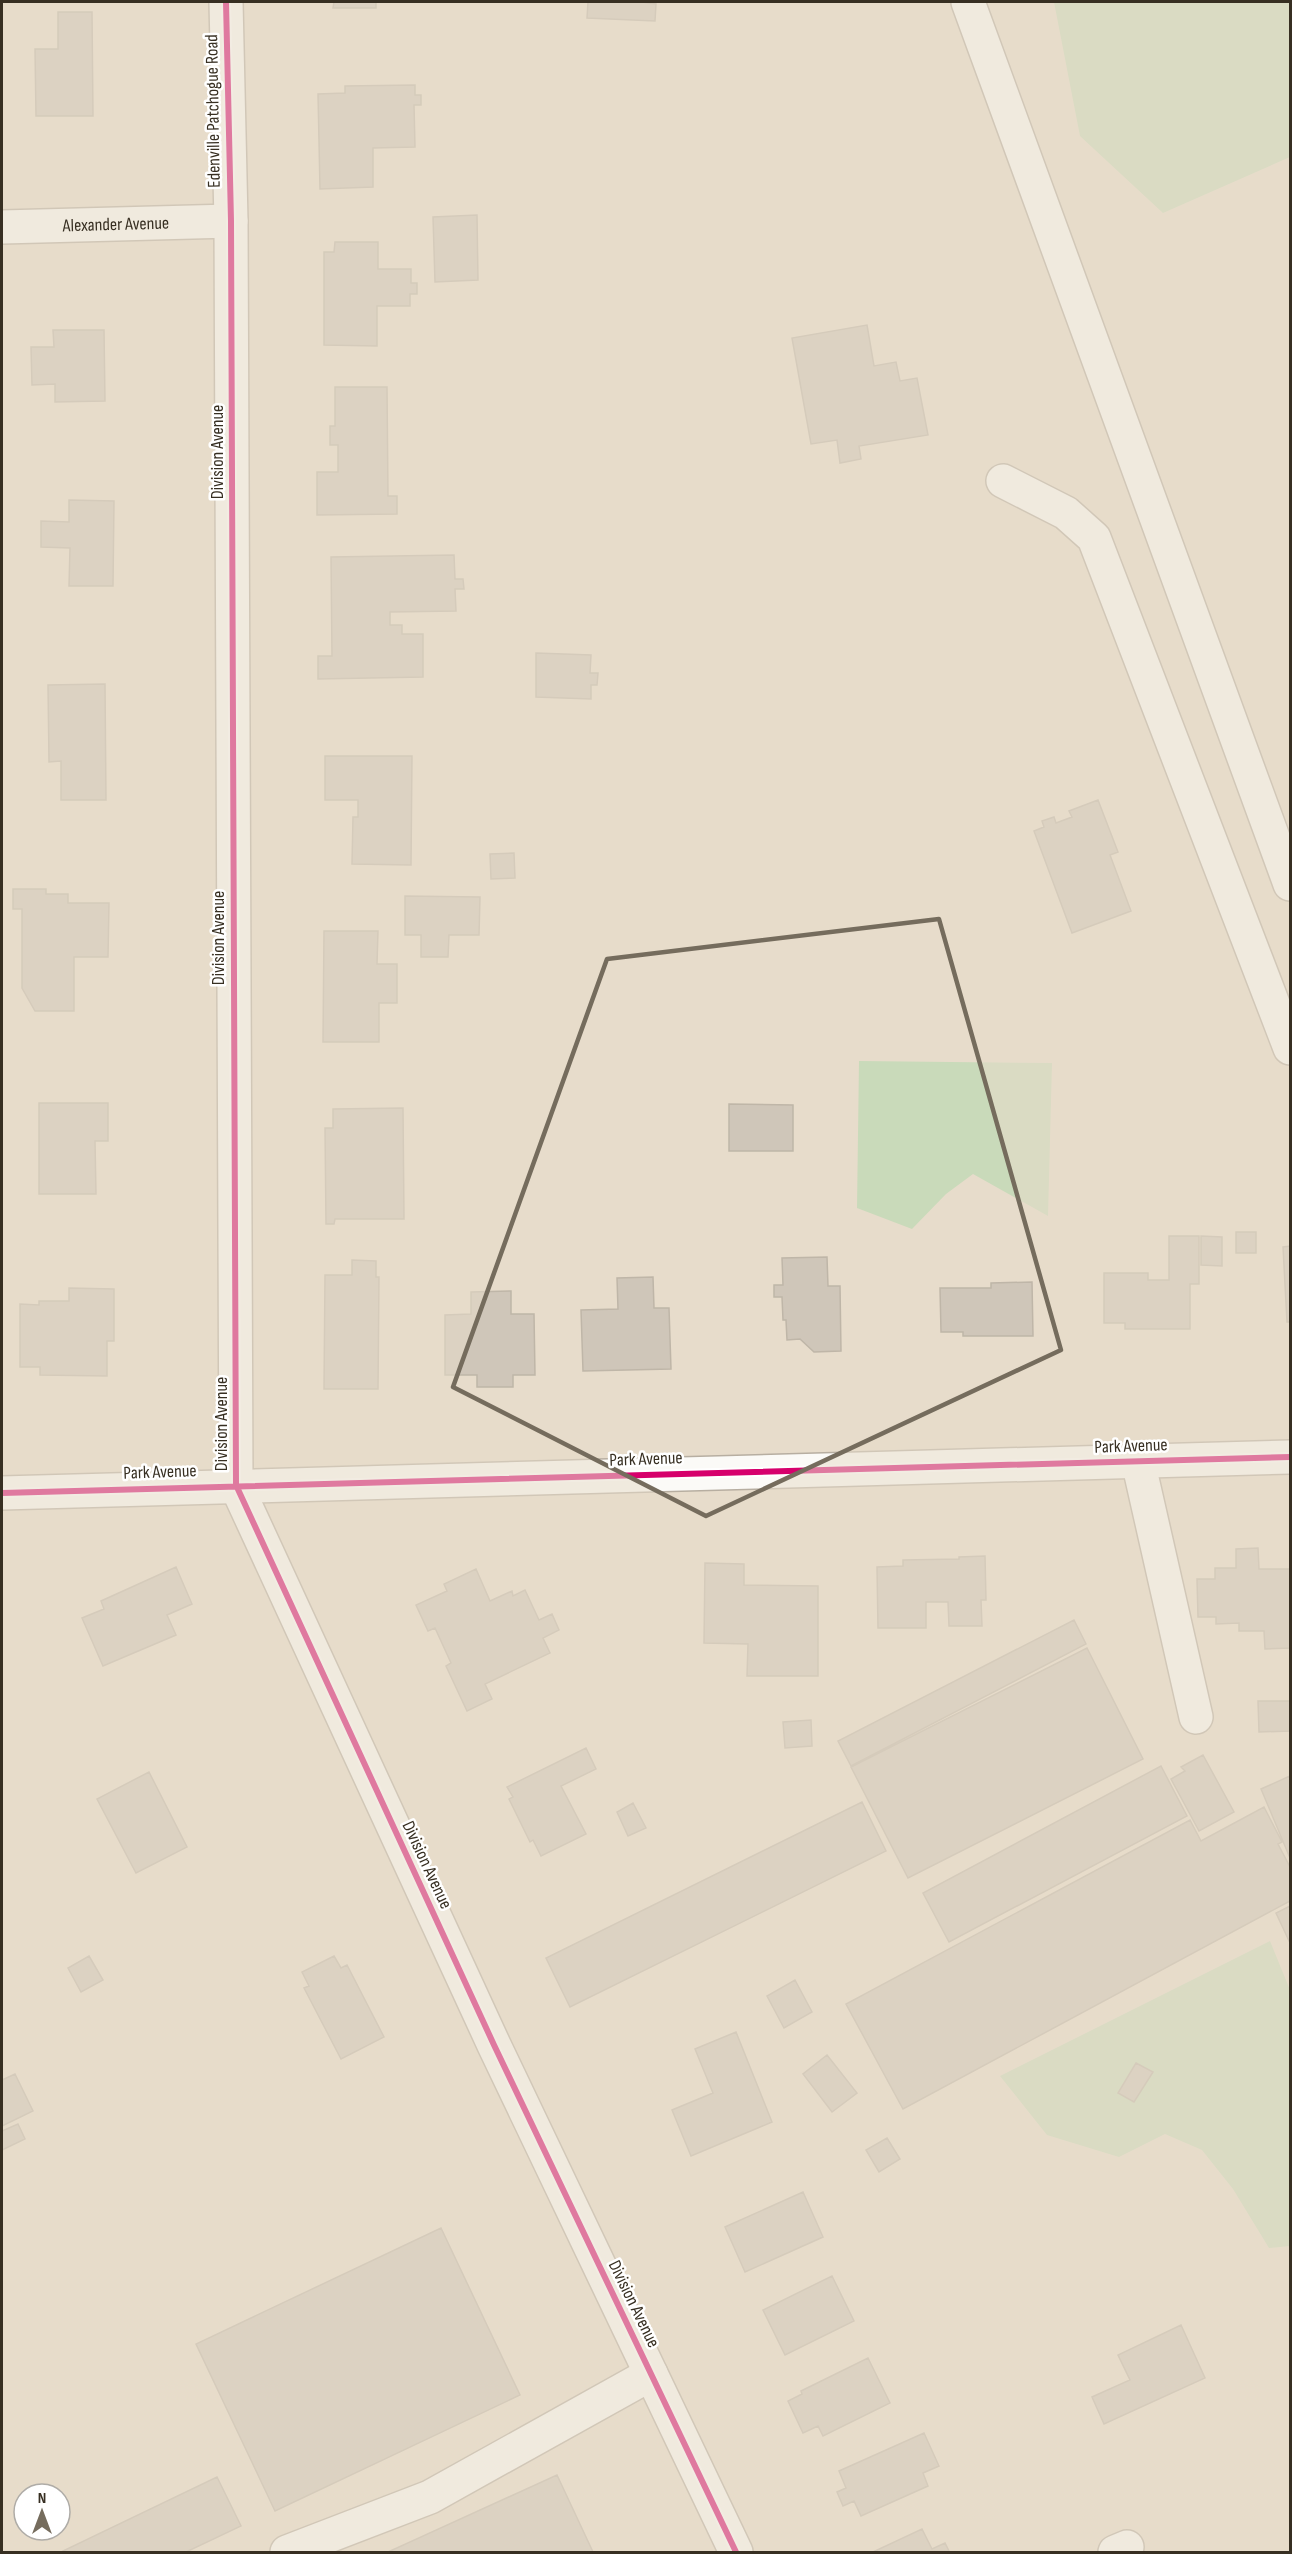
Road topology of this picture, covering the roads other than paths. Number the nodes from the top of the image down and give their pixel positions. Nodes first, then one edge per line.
1 (226, 2) edge
2 (968, 2) edge
3 (231, 220) junction
4 (2, 227) edge
5 (1003, 481) dead end
6 (1290, 884) edge
7 (1290, 1048) edge
8 (1290, 1457) edge
9 (1138, 1461) junction
10 (236, 1485) junction
11 (2, 1493) edge
12 (1196, 1717) dead end
13 (651, 2374) junction
14 (287, 2553) edge
15 (736, 2553) edge

1 - 3 street, Edenville Patchogue Road
2 - 6 street
3 - 4 street, Alexander Avenue
3 - 10 street, Division Avenue
5 - 7 street
8 - 9 street, Park Avenue
9 - 10 street, Park Avenue
9 - 12 street
10 - 11 street, Park Avenue
10 - 13 street, Division Avenue
13 - 14 street
13 - 15 street, Division Avenue

